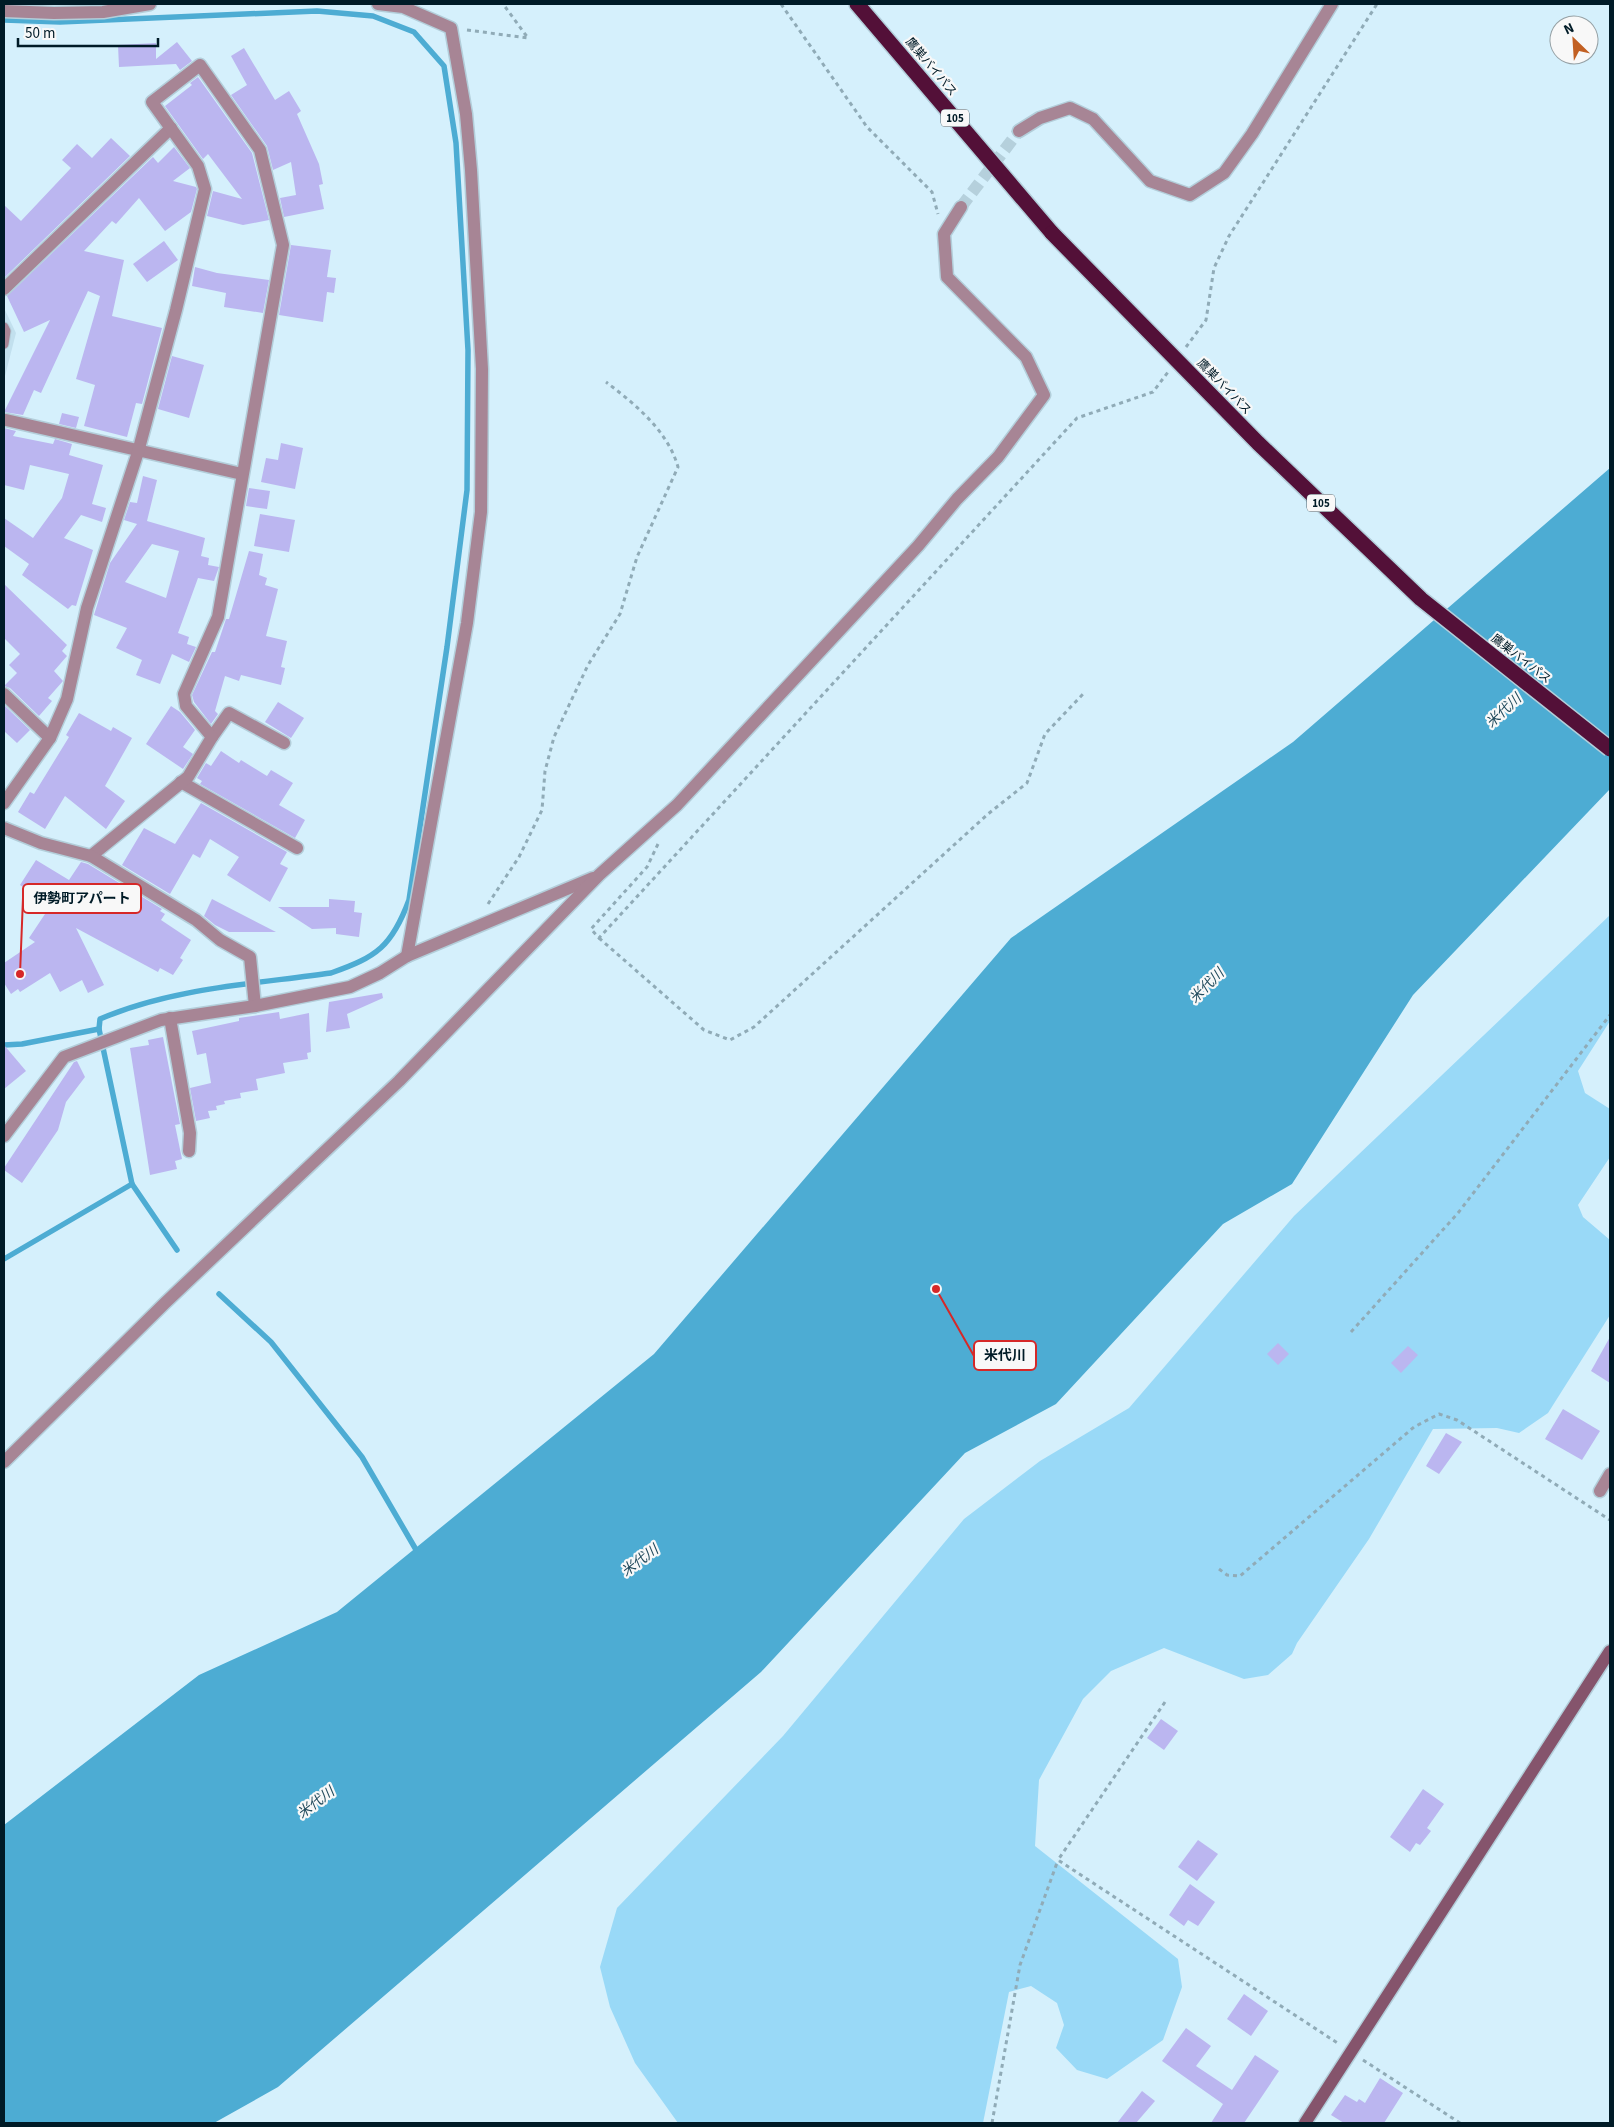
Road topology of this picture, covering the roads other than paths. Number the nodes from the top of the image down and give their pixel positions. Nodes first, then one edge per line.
1 (150, 4) edge
2 (378, 4) edge
3 (858, 4) edge
4 (1332, 4) edge
5 (4, 11) edge
6 (170, 128) junction
7 (1019, 131) tunnel mouth
8 (961, 207) tunnel mouth
9 (4, 288) edge
10 (4, 327) edge
11 (4, 344) edge
12 (6, 420) dead end
13 (138, 452) junction
14 (242, 474) junction
15 (4, 694) edge
16 (212, 737) junction
17 (50, 738) junction
18 (284, 743) dead end
19 (1610, 749) edge
20 (182, 782) junction
21 (4, 803) edge
22 (4, 828) edge
23 (297, 848) dead end
24 (91, 856) junction
25 (599, 875) junction
26 (407, 956) junction
27 (255, 1006) junction
28 (170, 1018) junction
29 (4, 1136) edge
30 (189, 1151) dead end
31 (4, 1462) edge
32 (1610, 1474) edge
33 (1600, 1490) dead end
34 (1610, 1651) edge
35 (1305, 2123) edge

1 - 5 street
2 - 26 street
3 - 19 highway, 鷹巣バイパス / 105, bridge
4 - 7 street
6 - 9 street
6 - 13 street
6 - 14 street
8 - 25 street
10 - 11 lane
12 - 13 street
13 - 14 street
13 - 17 street
14 - 16 street
15 - 17 street
16 - 18 street
16 - 20 street
17 - 21 street
20 - 23 street
20 - 24 street
22 - 24 street
24 - 27 street
25 - 26 street
25 - 31 street
26 - 27 street
27 - 28 street
28 - 29 street
28 - 30 street
32 - 33 street
34 - 35 street

